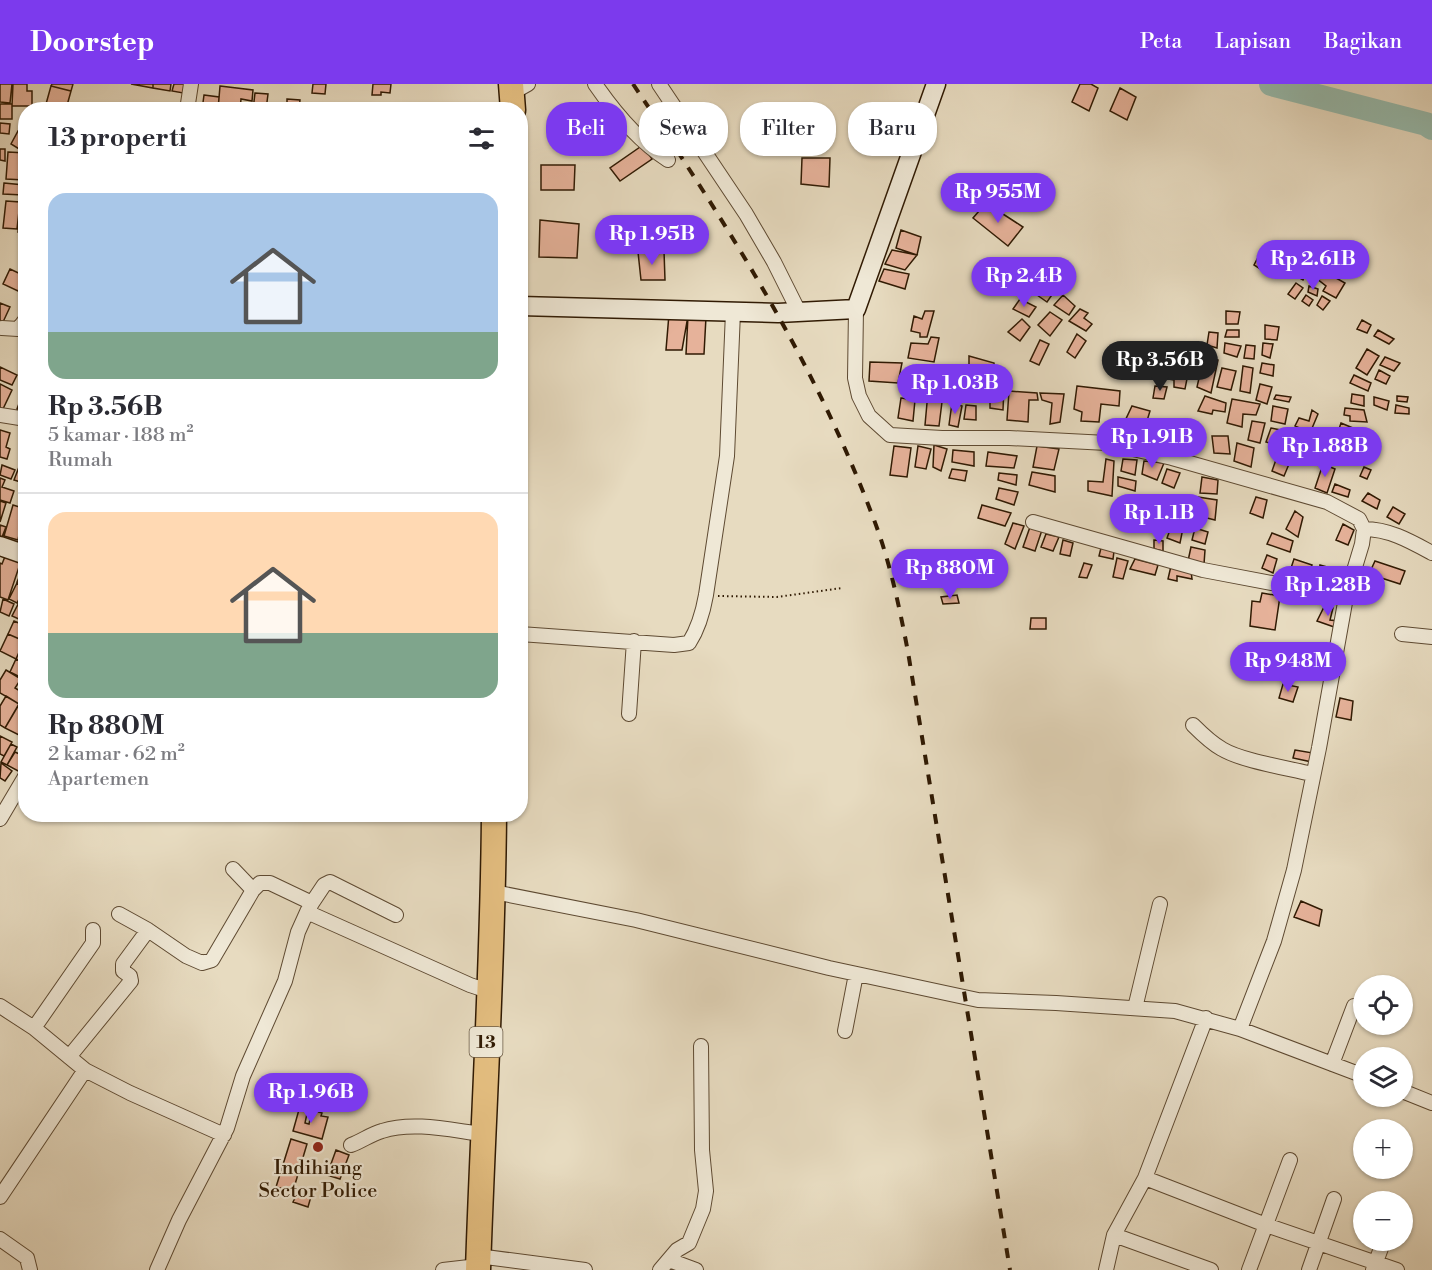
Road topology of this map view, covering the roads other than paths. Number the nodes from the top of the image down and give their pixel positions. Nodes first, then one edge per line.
1 (191, 84) edge
2 (595, 84) edge
3 (659, 84) edge
4 (936, 84) edge
5 (189, 102) edge
6 (668, 160) dead end
7 (528, 306) edge
8 (856, 309) junction
9 (733, 312) junction
10 (799, 312) junction
11 (2, 328) dead end
12 (18, 329) edge
13 (0, 415) edge
14 (18, 418) edge
15 (1033, 522) dead end
16 (1364, 529) junction
17 (0, 546) edge
18 (18, 552) edge
19 (1432, 553) edge
20 (1347, 597) junction
21 (528, 634) edge
22 (1402, 634) dead end
23 (1432, 637) edge
24 (634, 641) junction
25 (629, 714) dead end
26 (1193, 725) dead end
27 (1312, 774) junction
28 (18, 789) edge
29 (0, 819) edge
30 (494, 822) edge
31 (233, 869) dead end
32 (253, 890) junction
33 (494, 892) junction
34 (1160, 904) dead end
35 (310, 908) junction
36 (119, 914) dead end
37 (396, 915) dead end
38 (93, 930) dead end
39 (148, 930) junction
40 (856, 974) junction
41 (488, 991) junction
42 (0, 1006) edge
43 (1135, 1008) junction
44 (1353, 1009) edge
45 (1206, 1018) junction
46 (34, 1028) junction
47 (1240, 1029) junction
48 (845, 1031) dead end
49 (701, 1046) dead end
50 (69, 1057) junction
51 (1332, 1064) junction
52 (85, 1070) junction
53 (1353, 1072) edge
54 (1413, 1095) edge
55 (1432, 1103) edge
56 (482, 1134) junction
57 (224, 1135) junction
58 (351, 1145) dead end
59 (1290, 1161) dead end
60 (1144, 1178) junction
61 (0, 1197) edge
62 (1334, 1198) dead end
63 (1266, 1225) junction
64 (1114, 1235) junction
65 (0, 1239) edge
66 (1318, 1244) junction
67 (1380, 1251) edge
68 (478, 1264) edge
69 (664, 1265) edge
70 (1374, 1267) edge
71 (30, 1270) edge
72 (157, 1270) edge
73 (444, 1270) edge
74 (585, 1270) edge
75 (696, 1270) edge
76 (1106, 1270) edge
77 (1211, 1270) edge
78 (1249, 1270) edge
79 (1309, 1270) edge
80 (1397, 1270) edge

1 - 5 street
2 - 6 street
3 - 10 street
4 - 8 street
7 - 9 street
8 - 10 street
8 - 16 street
9 - 10 street
9 - 24 street
11 - 12 street
13 - 14 street
15 - 20 street
16 - 19 street
16 - 20 street
17 - 18 street
20 - 27 street
21 - 24 street
22 - 23 street
24 - 25 street
26 - 27 street
27 - 47 street
28 - 29 street
30 - 33 highway, 13
31 - 32 street
32 - 35 street
32 - 39 street
33 - 40 street
33 - 41 highway, 13
34 - 43 street
35 - 37 street
35 - 41 street
35 - 57 street
36 - 39 street
38 - 46 street
39 - 50 street
40 - 43 street
40 - 48 street
41 - 56 highway, 13
42 - 46 street
43 - 45 street
44 - 51 street
45 - 47 street
45 - 60 street
46 - 50 street
47 - 51 street
49 - 69 street
50 - 52 street
51 - 53 street
52 - 57 street
52 - 61 street
54 - 55 street
56 - 58 street
56 - 68 highway, 13
57 - 72 street
59 - 63 street
60 - 63 street
60 - 64 street
62 - 66 street
63 - 66 street
63 - 78 street
64 - 76 street
64 - 77 street
65 - 71 street
66 - 70 street
66 - 79 street
67 - 70 street
68 - 73 street
68 - 74 street
69 - 75 street
70 - 80 street

